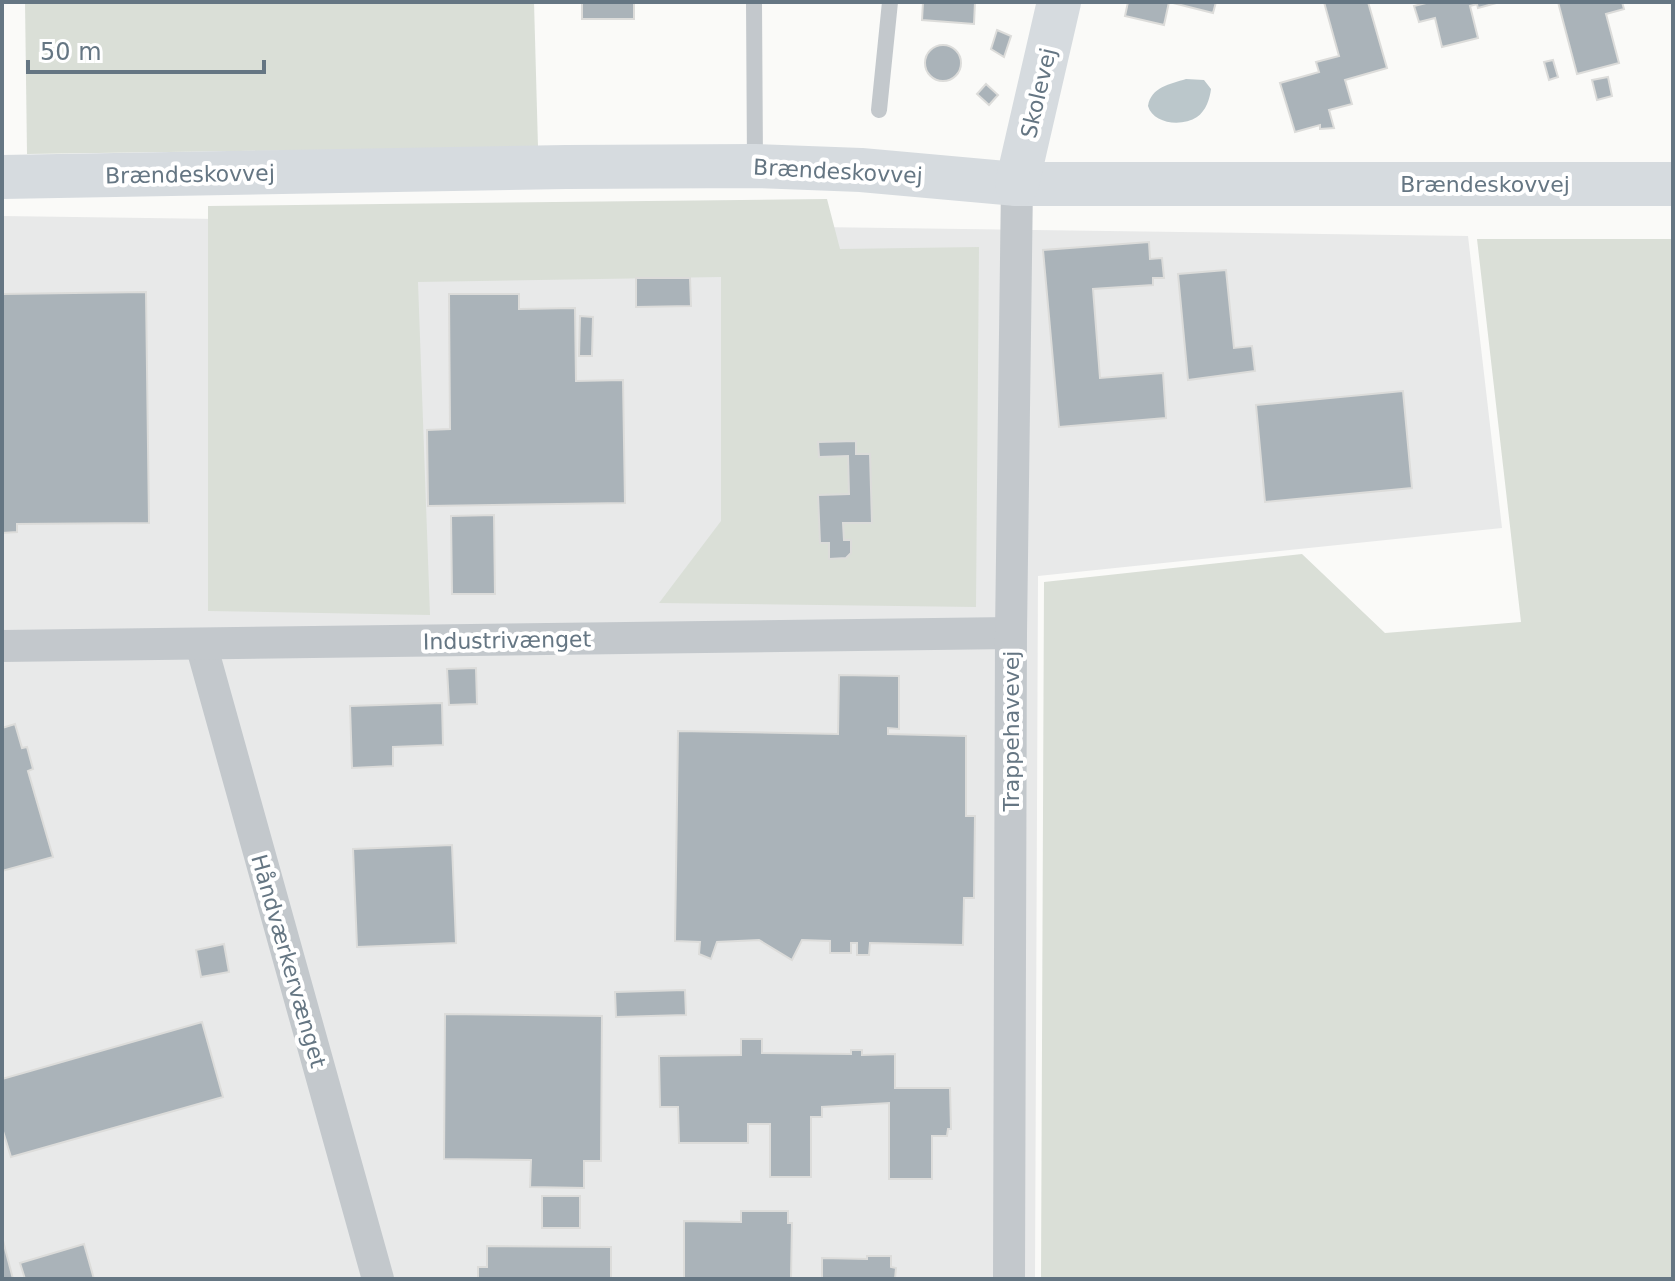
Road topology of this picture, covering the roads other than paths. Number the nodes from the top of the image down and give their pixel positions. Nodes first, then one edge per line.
1 (754, 2) edge
2 (890, 2) edge
3 (1059, 2) edge
4 (879, 110) dead end
5 (755, 166) junction
6 (2, 177) edge
7 (1017, 184) junction
8 (1673, 184) edge
9 (1011, 633) junction
10 (201, 644) junction
11 (2, 646) edge
12 (378, 1279) edge
13 (1009, 1279) edge

1 - 5 lane
2 - 4 lane
3 - 7 street, Skolevej
5 - 6 street, Brændeskovvej
5 - 7 street, Brændeskovvej
7 - 8 street, Brændeskovvej
7 - 9 street, Trappehavevej
9 - 10 street, Industrivænget
9 - 13 street, Trappehavevej
10 - 11 street, Industrivænget
10 - 12 street, Håndværkervænget

